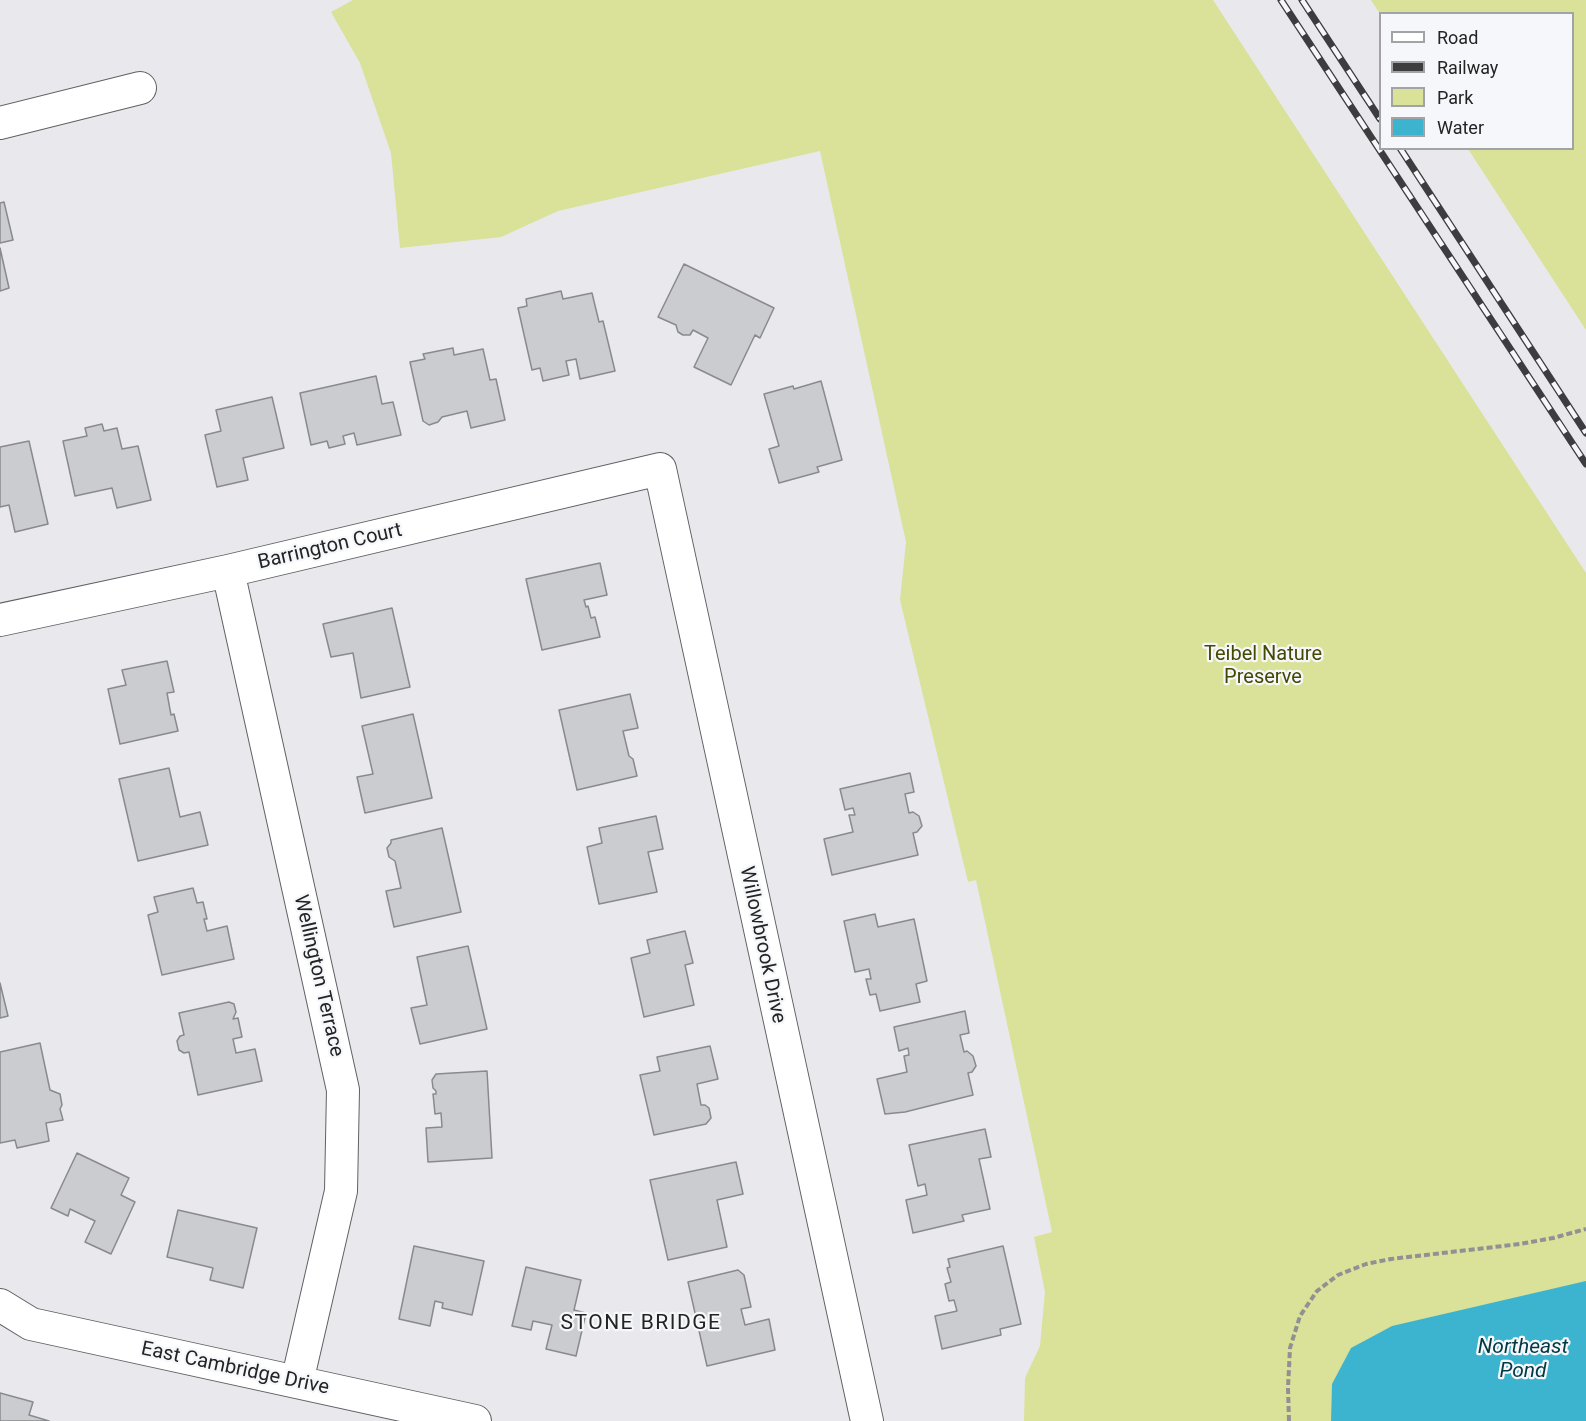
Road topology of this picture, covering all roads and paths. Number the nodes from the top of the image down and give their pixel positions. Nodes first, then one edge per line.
1 (140, 88) dead end
2 (0, 123) edge
3 (660, 469) joint
4 (228, 571) junction
5 (0, 620) edge
6 (1586, 1229) edge
7 (0, 1305) edge
8 (297, 1382) junction
9 (861, 1420) edge
10 (475, 1421) edge
11 (1289, 1421) edge

1 - 2 street
3 - 4 street, Barrington Court
3 - 9 street, Willowbrook Drive
4 - 5 street, Barrington Court
4 - 8 street, Wellington Terrace
6 - 11 path
7 - 8 street, East Cambridge Drive
8 - 10 street, East Cambridge Drive

